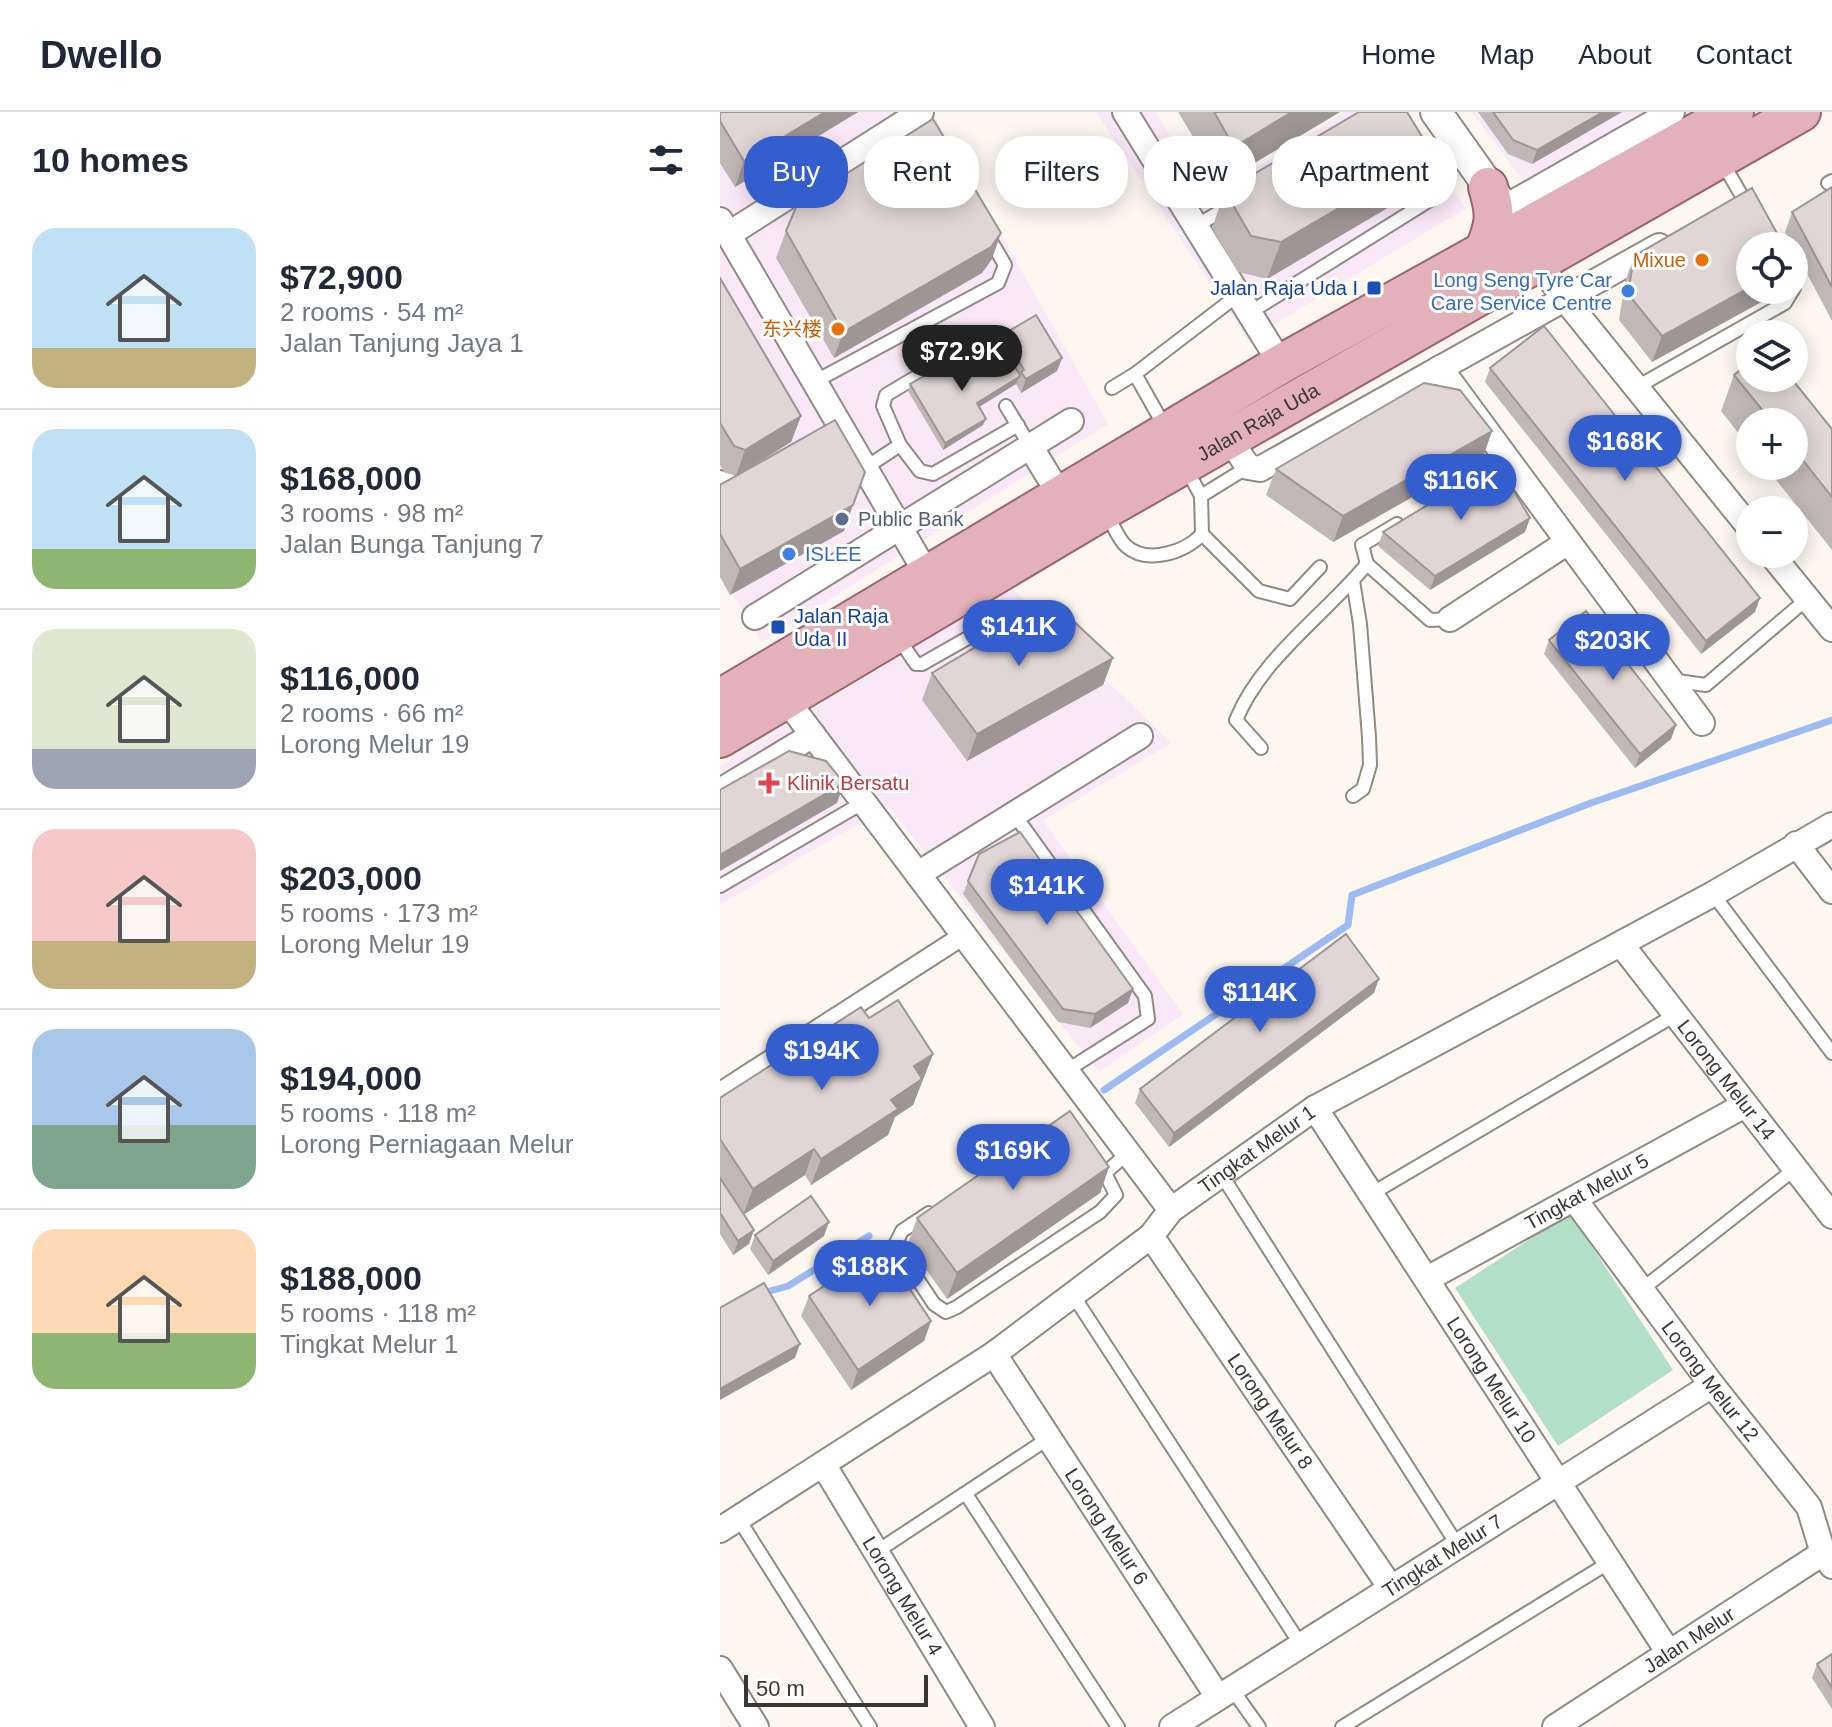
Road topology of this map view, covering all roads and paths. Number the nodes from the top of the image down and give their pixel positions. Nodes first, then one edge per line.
1 (1125, 112) edge
2 (1436, 112) edge
3 (1672, 112) edge
4 (1734, 112) edge
5 (1801, 112) edge
6 (922, 116) edge
7 (1720, 159) junction
8 (1227, 208) edge
9 (1415, 208) edge
10 (1592, 212) junction
11 (1512, 222) junction
12 (1757, 223) edge
13 (981, 224) edge
14 (1196, 226) junction
15 (724, 227) edge
16 (1675, 237) edge
17 (1484, 252) junction
18 (1564, 298) junction
19 (1244, 304) junction
20 (1783, 304) edge
21 (1281, 364) junction
22 (1440, 368) junction
23 (1135, 374) junction
24 (989, 377) edge
25 (814, 382) junction
26 (1637, 387) junction
27 (1112, 388) dead end
28 (1006, 406) dead end
29 (1071, 421) dead end
30 (1018, 425) junction
31 (1168, 432) junction
32 (900, 445) junction
33 (1030, 446) junction
34 (1246, 458) junction
35 (865, 468) junction
36 (757, 472) edge
37 (720, 477) edge
38 (1192, 481) junction
39 (1060, 495) junction
40 (1104, 510) junction
41 (1736, 511) edge
42 (1415, 513) edge
43 (899, 527) junction
44 (1202, 534) junction
45 (1568, 542) junction
46 (1367, 564) junction
47 (1320, 567) dead end
48 (1782, 568) edge
49 (928, 576) junction
50 (1353, 581) junction
51 (1807, 599) junction
52 (755, 617) dead end
53 (1450, 619) joint
54 (1832, 629) edge
55 (1670, 680) junction
56 (726, 691) edge
57 (785, 698) junction
58 (1702, 723) dead end
59 (813, 735) junction
60 (1140, 736) dead end
61 (720, 738) edge
62 (1261, 748) dead end
63 (720, 791) edge
64 (1353, 796) dead end
65 (864, 802) junction
66 (1014, 814) junction
67 (1832, 825) edge
68 (1796, 844) junction
69 (918, 874) junction
70 (720, 886) edge
71 (1832, 891) edge
72 (1713, 894) junction
73 (964, 935) junction
74 (1621, 944) junction
75 (1675, 1015) junction
76 (1832, 1053) edge
77 (1066, 1071) junction
78 (720, 1092) edge
79 (1745, 1105) junction
80 (1315, 1108) junction
81 (1128, 1153) junction
82 (1095, 1161) edge
83 (1796, 1168) junction
84 (1105, 1173) junction
85 (1221, 1174) junction
86 (1371, 1194) junction
87 (1575, 1200) junction
88 (941, 1205) edge
89 (1171, 1210) junction
90 (1832, 1216) edge
91 (1151, 1236) junction
92 (1427, 1279) junction
93 (1641, 1290) junction
94 (1073, 1295) junction
95 (994, 1354) junction
96 (1712, 1385) junction
97 (1049, 1438) junction
98 (823, 1464) junction
99 (1559, 1482) junction
100 (966, 1494) junction
101 (729, 1524) edge
102 (1458, 1546) junction
103 (876, 1552) junction
104 (1828, 1559) edge
105 (1610, 1562) junction
106 (1391, 1588) junction
107 (1301, 1645) junction
108 (1669, 1653) junction
109 (720, 1669) edge
110 (1225, 1693) junction
111 (1571, 1723) edge
112 (756, 1727) edge
113 (870, 1727) edge
114 (982, 1727) edge
115 (1118, 1727) edge
116 (1172, 1727) edge
117 (1259, 1727) edge
118 (1342, 1727) edge

1 - 14 street
2 - 11 street
3 - 11 street
4 - 10 main road, Jalan Raja Uda
5 - 7 main road, Jalan Raja Uda
6 - 15 street
7 - 10 main road, Jalan Raja Uda
7 - 12 lane
8 - 14 lane
9 - 19 lane
10 - 11 main road, Jalan Raja Uda
11 - 17 main road, Jalan Raja Uda
11 - 17 main road
11 - 18 street
11 - 34 main road, Jalan Raja Uda
13 - 25 lane
14 - 19 street
15 - 25 street
16 - 18 street, Jalan Raja Uda
17 - 21 main road, Jalan Raja Uda
18 - 22 street, Jalan Raja Uda
18 - 26 street
19 - 21 street
19 - 23 lane
20 - 26 lane
21 - 31 main road, Jalan Raja Uda
22 - 34 street, Jalan Raja Uda
22 - 45 street
23 - 27 lane
23 - 31 lane
24 - 32 lane
25 - 35 street
26 - 41 street
28 - 30 lane
29 - 33 street
30 - 32 lane
30 - 33 lane
31 - 39 main road, Jalan Raja Uda
32 - 35 lane
33 - 39 street
33 - 43 street
34 - 38 main road, Jalan Raja Uda
35 - 43 street
36 - 37 lane
38 - 40 main road, Jalan Raja Uda
38 - 44 lane
39 - 49 main road, Jalan Raja Uda
40 - 44 lane
40 - 57 main road, Jalan Raja Uda
42 - 46 lane
43 - 49 street
43 - 52 street
44 - 47 lane
45 - 53 street
45 - 55 street
46 - 50 lane
46 - 53 lane
48 - 51 street
49 - 56 main road, Jalan Raja Uda
50 - 62 lane
50 - 64 lane
51 - 54 street
51 - 55 lane
55 - 58 street
57 - 59 street
57 - 61 main road, Jalan Raja Uda
59 - 63 street
59 - 65 street
60 - 66 street
65 - 69 street
65 - 70 lane
66 - 69 street
66 - 77 lane
67 - 68 street, Tingkat Melur 1
68 - 71 street
68 - 72 street, Tingkat Melur 1
69 - 73 street
72 - 74 street, Tingkat Melur 1
72 - 76 lane
73 - 77 street
73 - 78 street
74 - 75 street, Lorong Melur 14
74 - 80 street, Tingkat Melur 1
75 - 79 street, Lorong Melur 14
75 - 86 lane
77 - 81 street
79 - 83 street, Lorong Melur 14
79 - 87 street, Tingkat Melur 5
80 - 85 street, Tingkat Melur 1
80 - 86 street, Lorong Melur 10
81 - 84 lane
81 - 89 street
82 - 84 lane
83 - 90 street, Lorong Melur 14
83 - 93 lane
84 - 88 lane
85 - 89 street, Tingkat Melur 1
85 - 102 lane
86 - 92 street, Lorong Melur 10
87 - 92 street, Tingkat Melur 5
87 - 93 street, Lorong Melur 12
89 - 91 street, Tingkat Melur 1
91 - 94 street, Tingkat Melur 1
91 - 106 street, Lorong Melur 8
92 - 99 street, Lorong Melur 10
93 - 96 street, Lorong Melur 12
94 - 95 street, Tingkat Melur 1
94 - 107 lane
95 - 97 street, Lorong Melur 6
95 - 98 street, Tingkat Melur 1
96 - 99 street, Tingkat Melur 7
96 - 104 street, Lorong Melur 12
97 - 100 lane
97 - 110 street, Lorong Melur 6
98 - 101 street, Tingkat Melur 1
98 - 103 street, Lorong Melur 4
99 - 102 street, Tingkat Melur 7
99 - 105 street, Lorong Melur 10
100 - 103 lane
100 - 115 lane
101 - 113 lane
102 - 106 street, Tingkat Melur 7
103 - 114 street, Lorong Melur 4
104 - 108 street, Jalan Melur
105 - 108 street, Lorong Melur 10
105 - 118 lane
106 - 107 street, Tingkat Melur 7
107 - 110 street, Tingkat Melur 7
108 - 111 street, Jalan Melur
109 - 112 street
110 - 116 street, Tingkat Melur 7
110 - 117 lane

